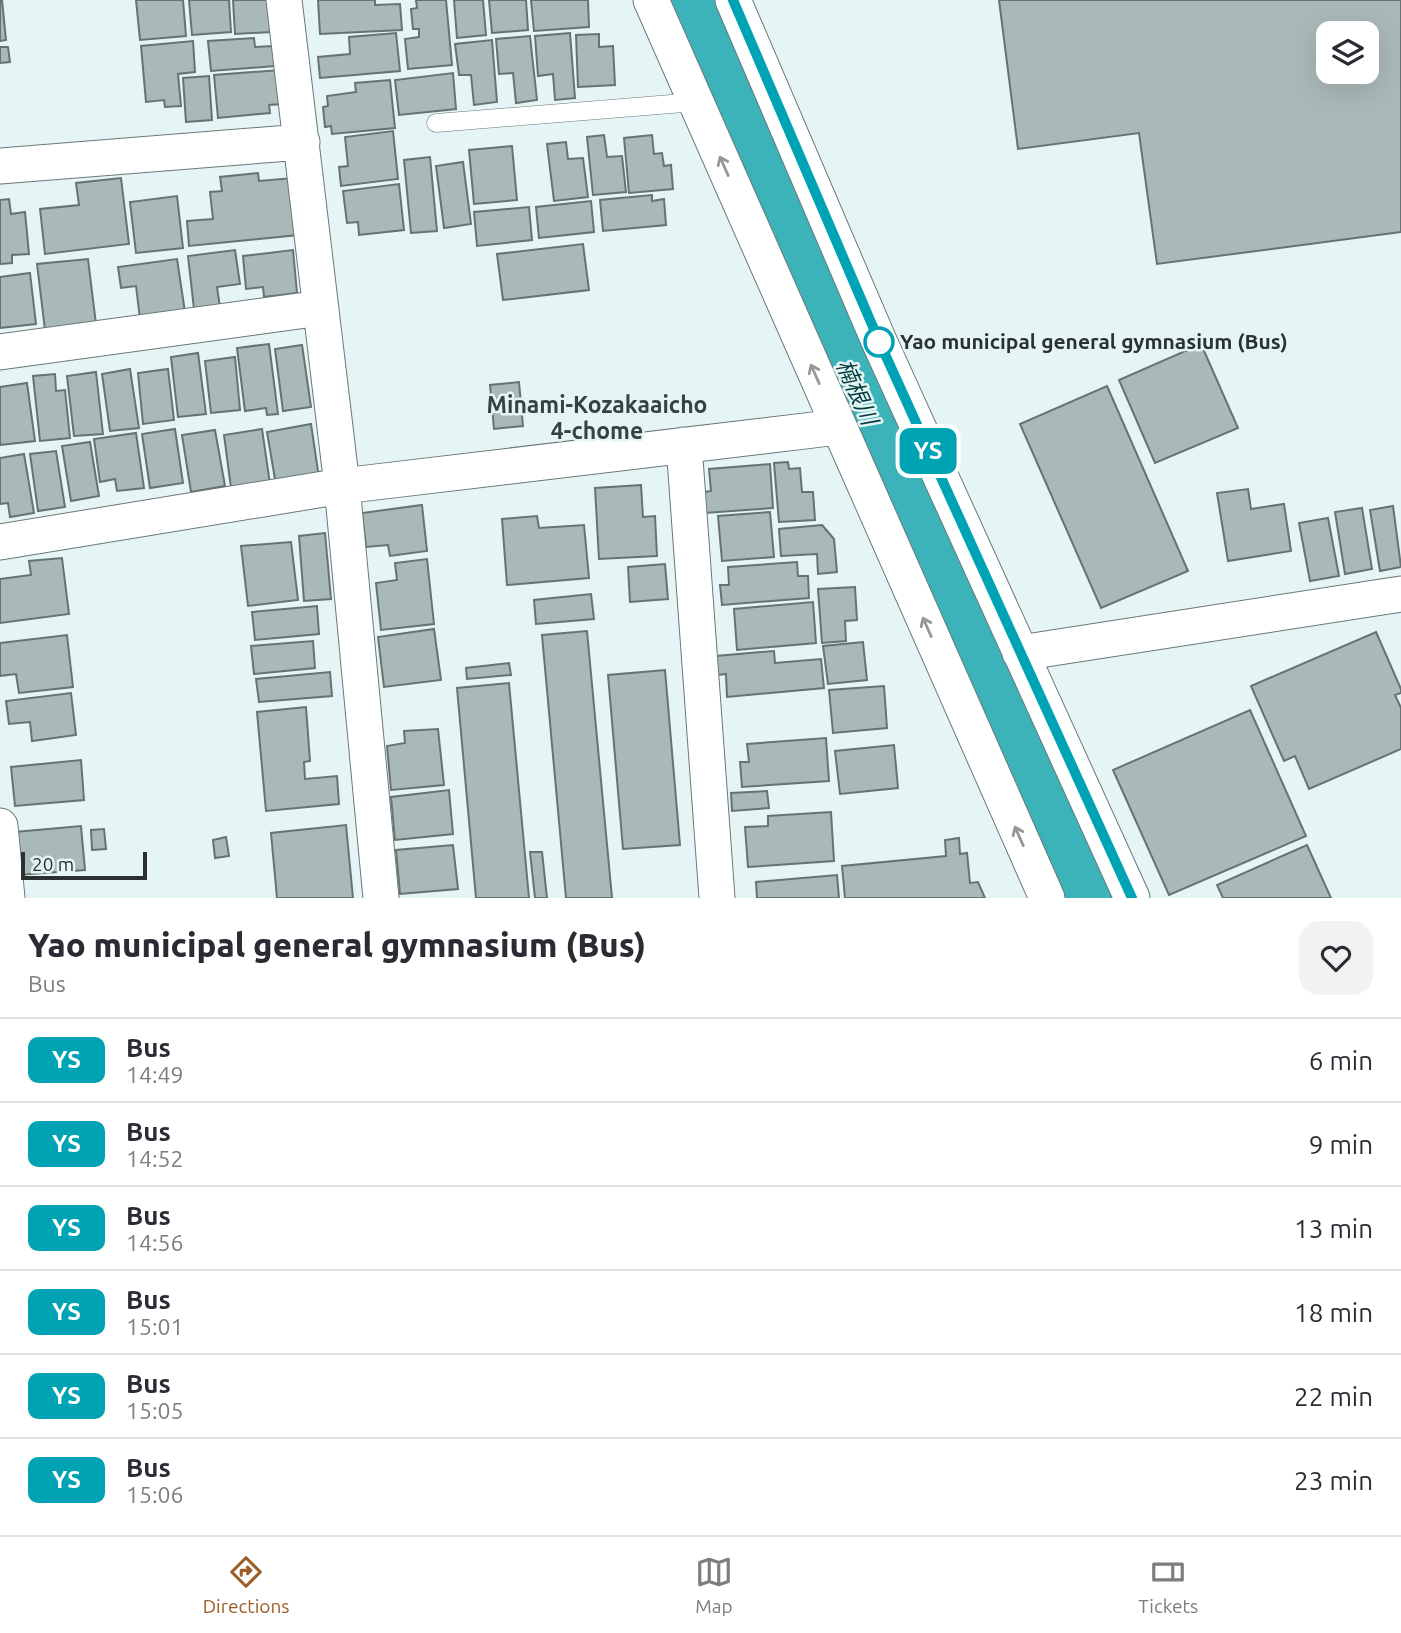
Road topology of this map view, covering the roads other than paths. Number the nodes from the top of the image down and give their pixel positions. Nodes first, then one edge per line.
1 (284, 0) edge
2 (651, 0) edge
3 (733, 0) edge
4 (696, 102) junction
5 (436, 123) dead end
6 (302, 142) junction
7 (0, 166) edge
8 (321, 308) junction
9 (0, 352) edge
10 (838, 426) junction
11 (684, 445) junction
12 (342, 486) junction
13 (0, 542) edge
14 (1398, 601) edge
15 (1020, 653) junction
16 (0, 826) edge
17 (7, 898) edge
18 (381, 898) edge
19 (717, 898) edge
20 (1046, 898) edge
21 (1132, 898) edge

1 - 6 street
2 - 4 street
3 - 15 street
4 - 5 lane
10 -> 4 street
6 - 7 street
6 - 8 street
8 - 9 street
8 - 12 street
10 - 11 street
20 -> 10 street
11 - 12 street
11 - 19 street
12 - 13 street
12 - 18 street
14 - 15 street
15 - 21 street
16 - 17 street

